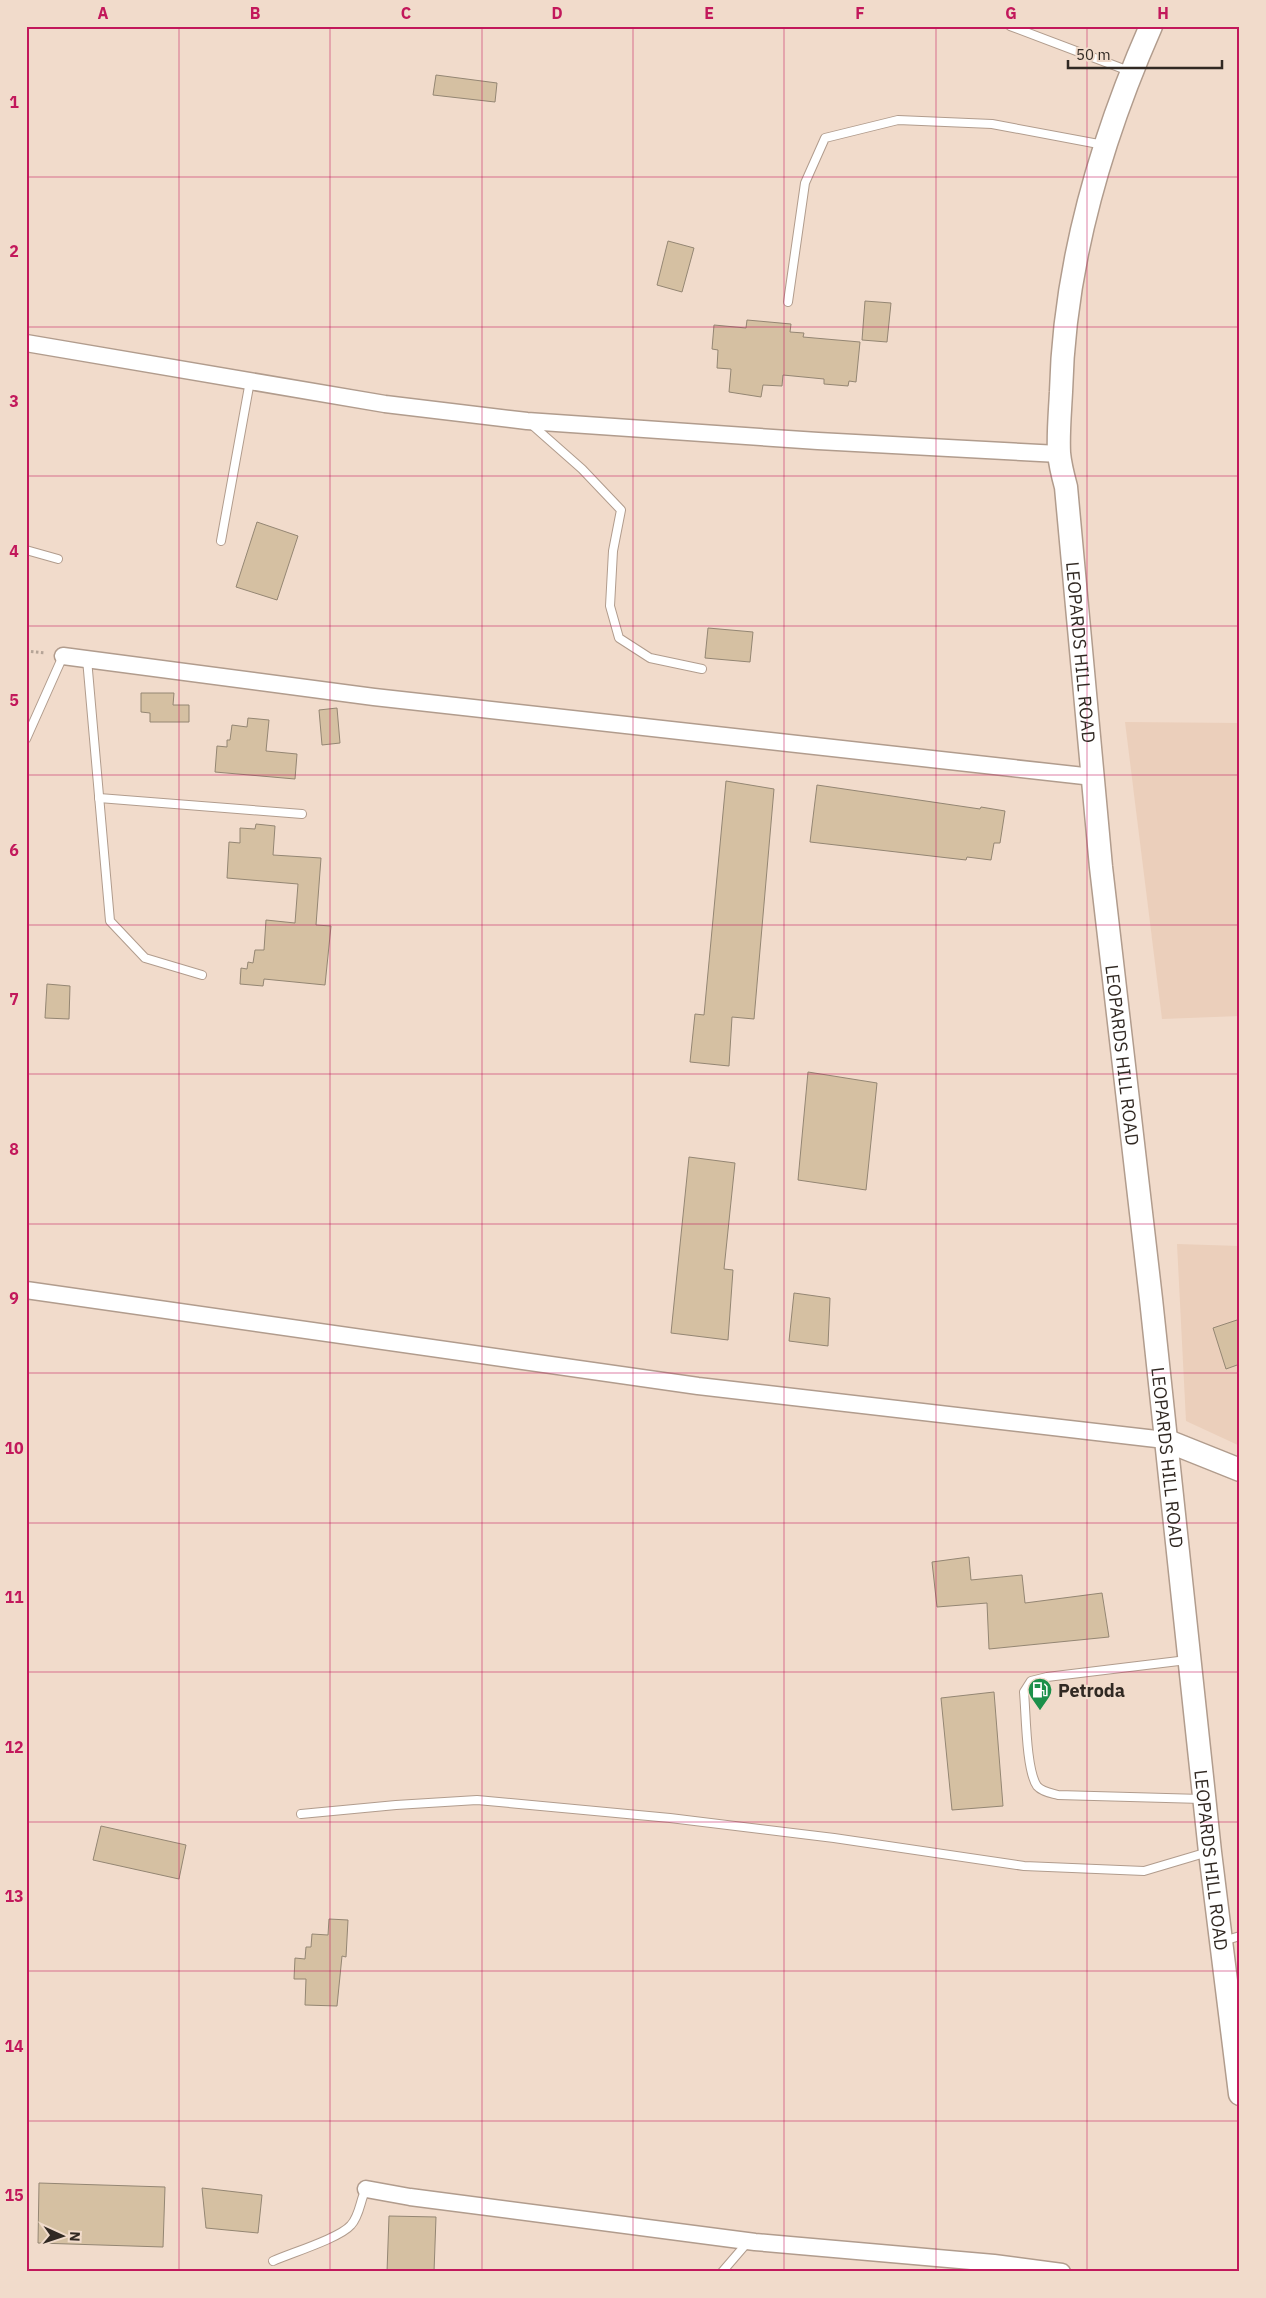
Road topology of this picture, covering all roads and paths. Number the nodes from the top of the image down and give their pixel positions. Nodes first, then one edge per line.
1 (1010, 26) edge
2 (1151, 26) edge
3 (1131, 72) junction
4 (1106, 145) junction
5 (788, 302) dead end
6 (26, 343) edge
7 (250, 381) junction
8 (527, 421) junction
9 (1059, 454) junction
10 (221, 542) dead end
11 (26, 550) edge
12 (58, 559) dead end
13 (63, 656) joint
14 (87, 659) junction
15 (702, 669) dead end
16 (26, 739) edge
17 (1094, 777) junction
18 (99, 798) junction
19 (302, 814) dead end
20 (202, 976) dead end
21 (26, 1290) edge
22 (1165, 1440) junction
23 (1240, 1470) edge
24 (1190, 1659) junction
25 (1204, 1799) junction
26 (301, 1814) dead end
27 (1210, 1852) junction
28 (1231, 1939) edge
29 (1240, 2094) edge
30 (366, 2188) joint
31 (754, 2242) junction
32 (274, 2260) dead end
33 (987, 2267) edge
34 (722, 2272) edge
35 (1062, 2272) edge

1 - 3 lane
2 - 3 main road, LEOPARDS HILL ROAD
3 - 4 main road, LEOPARDS HILL ROAD
4 - 5 lane
4 - 9 main road, LEOPARDS HILL ROAD
6 - 7 street
7 - 8 street
7 - 10 lane
8 - 9 street
8 - 15 lane
9 - 17 main road, LEOPARDS HILL ROAD
11 - 12 lane
13 - 14 street
13 - 16 lane
14 - 17 street
14 - 18 lane
17 - 22 main road, LEOPARDS HILL ROAD
18 - 19 lane
18 - 20 lane
21 - 22 street
22 - 23 main road
22 - 24 main road, LEOPARDS HILL ROAD
24 - 25 main road, LEOPARDS HILL ROAD
24 - 25 lane
25 - 27 main road, LEOPARDS HILL ROAD
26 - 27 lane
27 - 28 main road, LEOPARDS HILL ROAD
28 - 29 main road, LEOPARDS HILL ROAD
30 - 31 street
30 - 32 lane
31 - 33 street
31 - 34 lane
33 - 35 street

